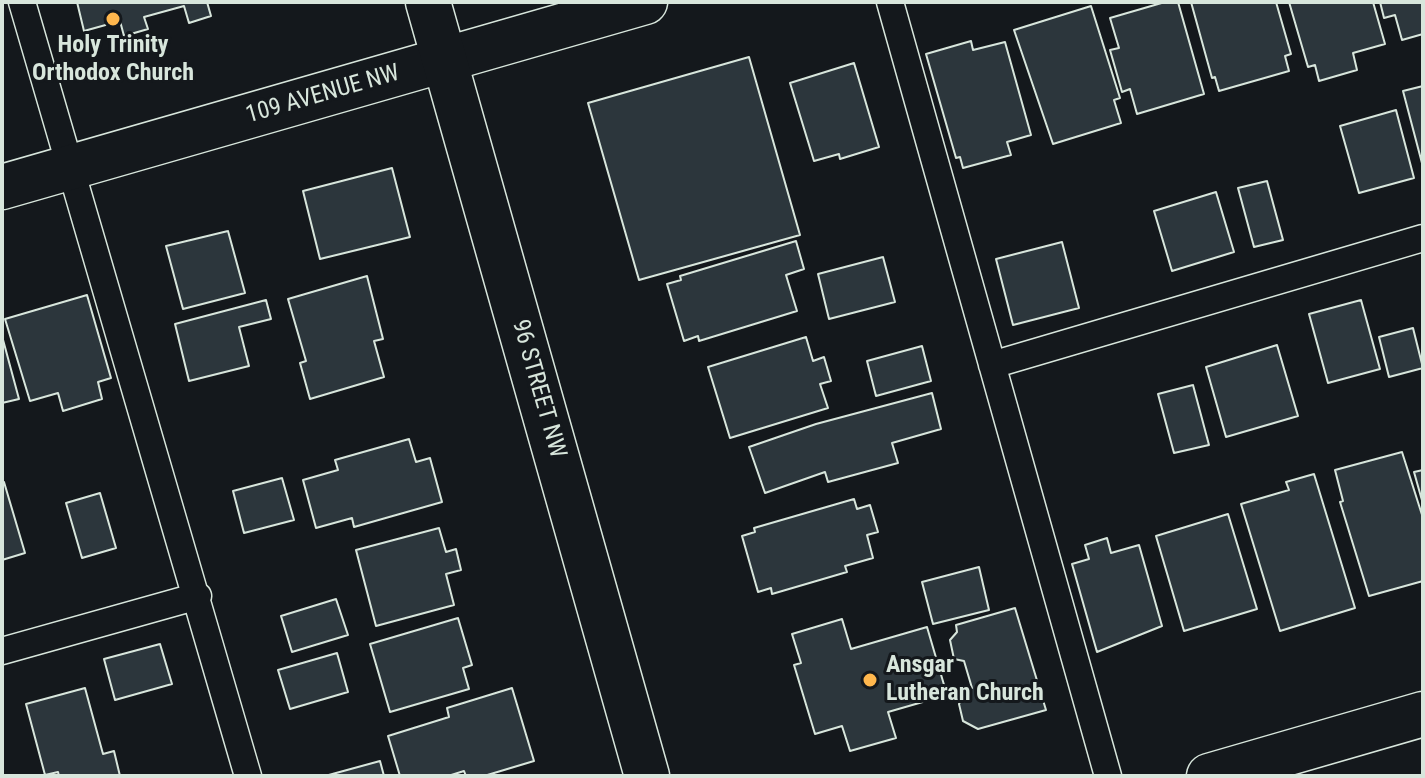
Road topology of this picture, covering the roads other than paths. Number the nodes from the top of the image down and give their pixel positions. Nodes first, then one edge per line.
1 (22, 2) edge
2 (428, 2) edge
3 (645, 2) edge
4 (890, 2) edge
5 (444, 59) junction
6 (68, 169) junction
7 (2, 187) edge
8 (1423, 238) edge
9 (992, 365) junction
10 (198, 596) junction
11 (2, 651) edge
12 (1423, 714) edge
13 (248, 776) edge
14 (647, 776) edge
15 (1108, 776) edge
16 (1209, 776) edge

1 - 6 lane
2 - 5 street, 96 STREET NW
3 - 5 street, 109 AVENUE NW
4 - 9 lane
5 - 6 street, 109 AVENUE NW
5 - 14 street, 96 STREET NW
6 - 7 street, 109 AVENUE NW
6 - 10 lane
8 - 9 lane
9 - 15 lane
10 - 11 lane
10 - 13 lane
12 - 16 street

